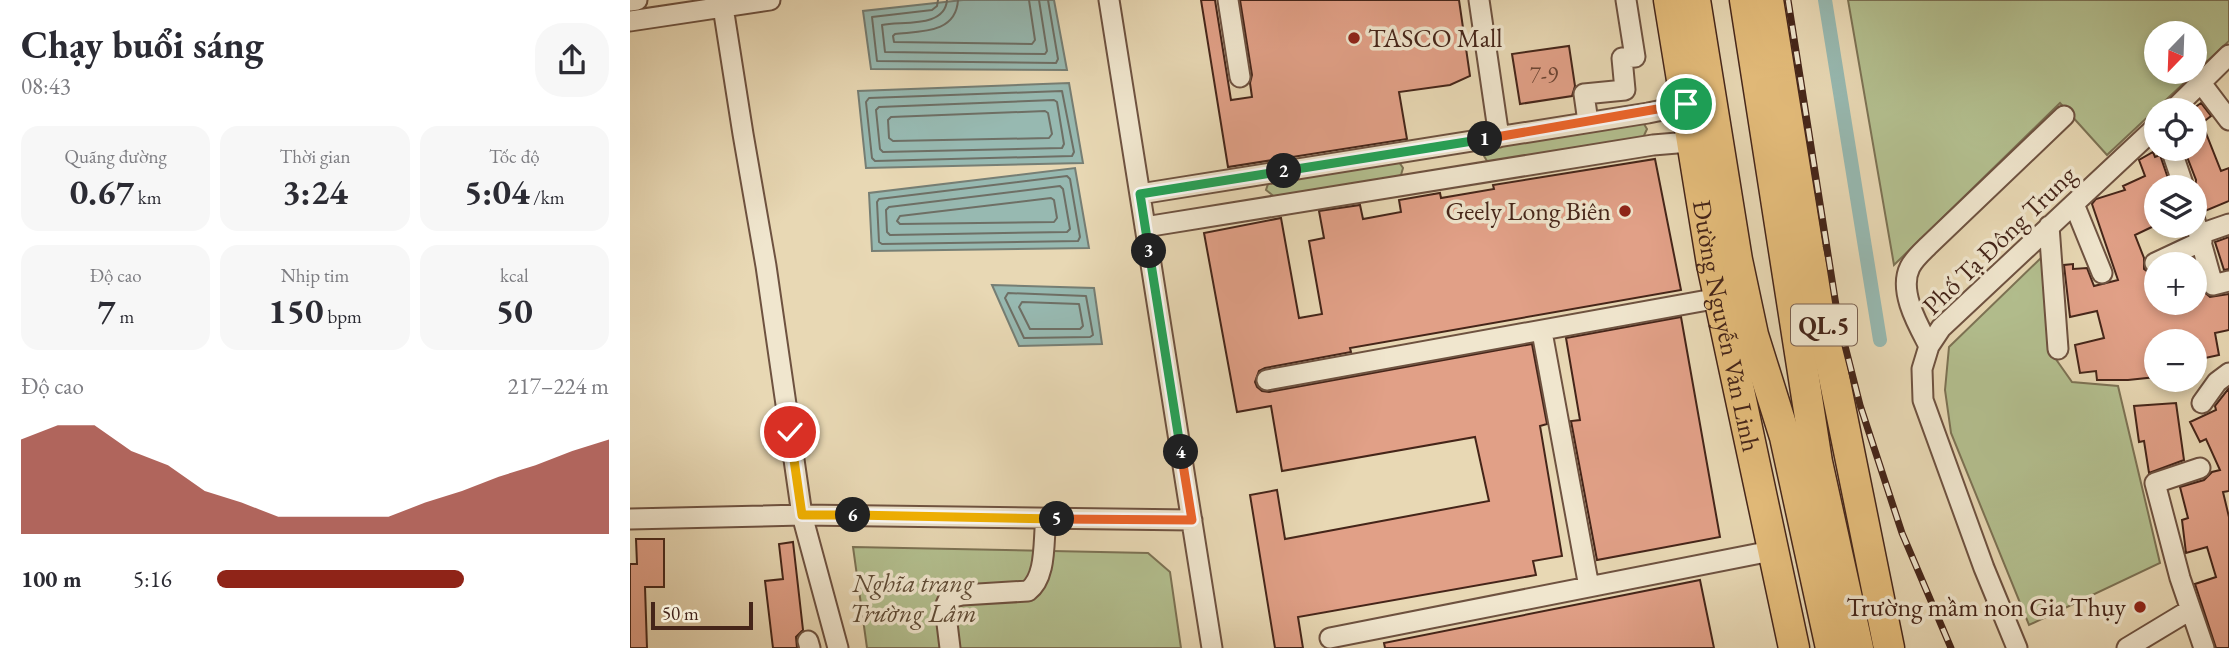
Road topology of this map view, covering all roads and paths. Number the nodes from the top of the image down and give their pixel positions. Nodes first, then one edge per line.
1 (637, 0) edge
2 (769, 0) edge
3 (1109, 0) edge
4 (1228, 0) edge
5 (1479, 0) edge
6 (1626, 0) edge
7 (1669, 0) edge
8 (1695, 0) edge
9 (1745, 0) edge
10 (1768, 0) edge
11 (630, 1) edge
12 (723, 7) junction
13 (630, 21) edge
14 (2229, 55) edge
15 (1240, 76) dead end
16 (2207, 77) edge
17 (2200, 84) edge
18 (2202, 84) edge
19 (2185, 98) edge
20 (1699, 103) junction
21 (2064, 116) dead end
22 (2229, 120) edge
23 (1588, 122) junction
24 (1499, 136) junction
25 (2144, 138) edge
26 (1705, 140) junction
27 (1439, 146) junction
28 (1445, 178) junction
29 (1140, 194) junction
30 (2074, 204) junction
31 (2229, 224) edge
32 (2049, 226) junction
33 (1145, 227) junction
34 (2207, 228) edge
35 (2188, 238) edge
36 (2201, 238) edge
37 (2170, 252) edge
38 (2102, 273) dead end
39 (2229, 281) edge
40 (1719, 298) junction
41 (1542, 332) junction
42 (1753, 335) junction
43 (1929, 346) junction
44 (2058, 349) dead end
45 (2229, 373) edge
46 (1268, 380) dead end
47 (2202, 403) dead end
48 (1750, 449) junction
49 (2200, 468) dead end
50 (802, 515) junction
51 (630, 519) edge
52 (1046, 519) junction
53 (1192, 520) junction
54 (1773, 554) junction
55 (1589, 587) junction
56 (2190, 610) junction
57 (1330, 638) dead end
58 (838, 648) edge
59 (950, 648) edge
60 (1212, 648) edge
61 (1794, 648) edge
62 (1831, 648) edge
63 (1858, 648) edge
64 (1889, 648) edge
65 (2017, 648) edge
66 (2126, 648) edge
67 (2204, 648) edge

1 - 11 street
2 - 12 street
3 - 29 street
4 - 15 street
5 - 24 street
6 - 23 street
7 - 20 highway, Đường Nguyễn Văn Linh / QL.5
8 - 20 highway, Đường Nguyễn Văn Linh / QL.5
9 - 63 highway, QL.5
10 - 64 highway, QL.5
12 - 13 street
12 - 50 street
14 - 16 street
17 - 19 street
18 - 22 street
20 - 23 street
20 - 26 highway, Đường Nguyễn Văn Linh / QL.5
21 - 43 street
23 - 24 street
24 - 27 street
25 - 30 street, Phố Tạ Đông Trung
26 - 28 street
26 - 40 highway, Đường Nguyễn Văn Linh / QL.5
26 - 42 highway, Đường Nguyễn Văn Linh / QL.5
27 - 28 street
27 - 29 street
28 - 33 street
29 - 33 street
30 - 32 street, Phố Tạ Đông Trung
30 - 38 street
31 - 34 street
32 - 43 street, Phố Tạ Đông Trung
32 - 44 street
33 - 53 street
35 - 37 street
36 - 39 street
40 - 41 street
40 - 48 highway, Đường Nguyễn Văn Linh / QL.5
41 - 46 street
41 - 55 street
42 - 48 highway
42 - 62 highway, Đường Nguyễn Văn Linh / QL.5
43 - 65 street, Phố Tạ Đông Trung
45 - 47 street
48 - 54 highway, Đường Nguyễn Văn Linh / QL.5
49 - 56 street
50 - 51 street
50 - 52 street
50 - 58 street
52 - 53 street
52 - 59 street
53 - 60 street
54 - 55 street
54 - 61 highway, Đường Nguyễn Văn Linh / QL.5
55 - 57 street
56 - 66 street
56 - 67 street

